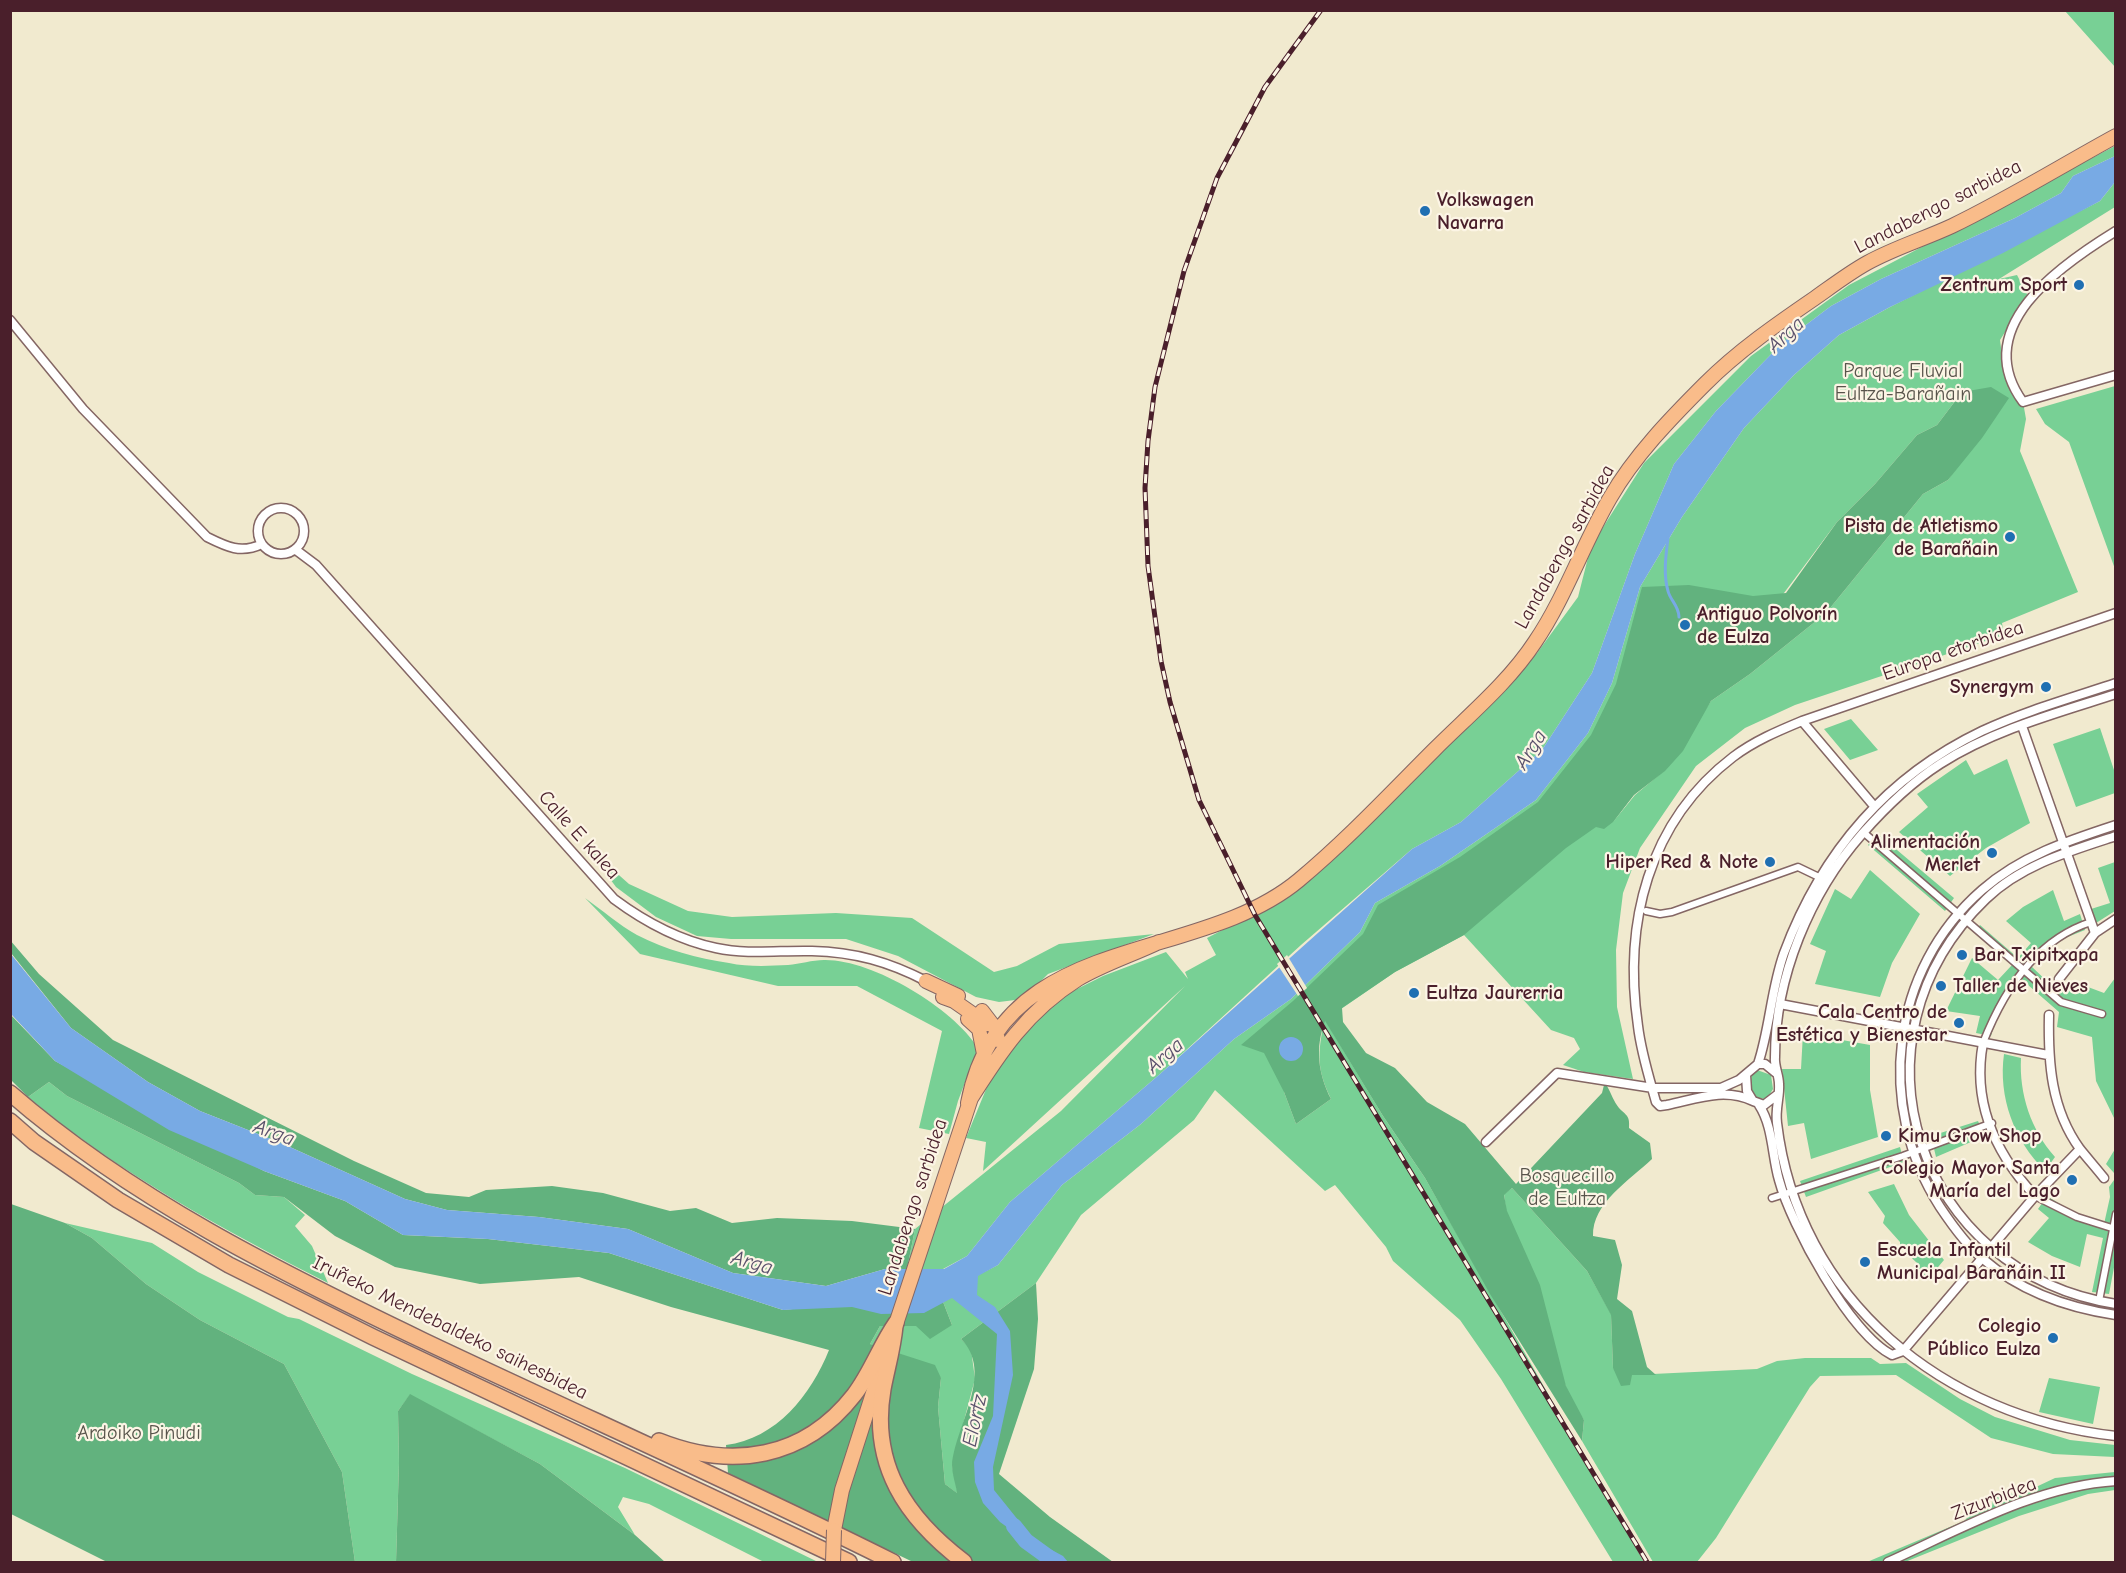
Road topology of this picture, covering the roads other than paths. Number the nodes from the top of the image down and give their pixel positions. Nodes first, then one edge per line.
1 (2115, 135) edge
2 (2115, 231) edge
3 (10, 320) edge
4 (2115, 375) edge
5 (262, 544) junction
6 (296, 550) junction
7 (2115, 613) edge
8 (2115, 683) edge
9 (2115, 696) edge
10 (1802, 721) junction
11 (2022, 726) junction
12 (1883, 798) junction
13 (1893, 805) junction
14 (1871, 809) junction
15 (1875, 821) junction
16 (2115, 825) edge
17 (1863, 832) junction
18 (2115, 836) edge
19 (2062, 843) junction
20 (2066, 853) junction
21 (1824, 879) junction
22 (1646, 911) dead end
23 (1958, 914) junction
24 (2115, 919) edge
25 (1965, 921) junction
26 (2091, 922) junction
27 (2095, 933) junction
28 (1159, 942) junction
29 (2023, 969) junction
30 (2059, 979) dead end
31 (926, 981) junction
32 (1058, 993) junction
33 (943, 998) junction
34 (1780, 1004) junction
35 (1021, 1008) junction
36 (982, 1011) junction
37 (2102, 1014) dead end
38 (2049, 1015) dead end
39 (1902, 1027) junction
40 (1914, 1029) junction
41 (999, 1030) junction
42 (1983, 1043) junction
43 (984, 1054) junction
44 (2048, 1055) junction
45 (1758, 1064) junction
46 (1746, 1075) junction
47 (1778, 1076) junction
48 (1653, 1088) junction
49 (10, 1093) edge
50 (1777, 1095) junction
51 (968, 1103) junction
52 (1756, 1103) junction
53 (10, 1120) edge
54 (1991, 1124) junction
55 (1486, 1142) dead end
56 (1922, 1149) junction
57 (2080, 1149) junction
58 (1912, 1153) junction
59 (2104, 1178) dead end
60 (1793, 1192) junction
61 (1784, 1195) junction
62 (2035, 1196) junction
63 (1772, 1198) dead end
64 (2115, 1214) edge
65 (2114, 1229) edge
66 (1990, 1248) junction
67 (1982, 1258) junction
68 (2098, 1302) junction
69 (2115, 1304) edge
70 (2115, 1315) edge
71 (896, 1323) joint
72 (1903, 1351) junction
73 (881, 1366) junction
74 (513, 1383) junction
75 (2115, 1436) edge
76 (2115, 1481) edge
77 (833, 1563) edge
78 (849, 1563) edge
79 (893, 1563) edge
80 (964, 1563) edge
81 (1888, 1563) edge

1 - 28 highway, Landabengo sarbidea
2 - 4 street
3 - 5 street
5 - 6 street
5 - 6 street
6 - 31 street, Calle E kalea
7 - 10 street, Europa etorbidea
8 - 12 street
9 - 11 street
10 - 14 street
10 - 48 street, Europa etorbidea
11 - 13 street
11 - 19 street
12 - 13 street
12 - 14 street
13 - 15 street
14 - 15 street
14 - 21 street
15 - 17 street
16 - 19 street
17 - 21 street
17 - 23 street
18 - 20 street
19 - 20 street
19 - 23 street
20 - 25 street
20 - 26 street
21 - 22 street
21 - 34 street
21 - 45 street
23 - 25 street
23 - 39 street
24 - 27 street
25 - 29 street
25 - 40 street
26 - 27 street
26 - 29 street
27 - 30 street
28 - 32 highway
28 - 35 highway
29 - 37 street
29 - 42 street
31 - 33 highway
31 - 36 highway
32 - 41 highway
32 - 51 highway
33 - 41 highway
33 - 43 highway
34 - 39 street
34 - 47 street
35 - 36 highway
35 - 41 highway
36 - 41 highway
38 - 44 street
39 - 40 street
39 - 58 street
40 - 42 street
40 - 56 street
41 - 43 highway
41 - 51 highway
42 - 44 street
42 - 54 street
43 - 51 highway
44 - 57 street
45 - 46 street
45 - 47 street
46 - 48 street
46 - 52 street
47 - 50 street
48 - 52 street
48 - 55 street
49 - 74 highway, Iruñeko Mendebaldeko saihesbidea
50 - 52 street
50 - 60 street
51 - 71 highway, Landabengo sarbidea
52 - 61 street
53 - 78 highway, Iruñeko Mendebaldeko saihesbidea
54 - 56 street
54 - 62 street
56 - 58 street
56 - 66 street
57 - 59 street
57 - 62 street
58 - 60 street
58 - 67 street
60 - 61 street
60 - 72 street
61 - 63 street
61 - 72 street
62 - 65 street
62 - 66 street
64 - 65 street
65 - 68 street
66 - 67 street
66 - 68 street
67 - 70 street
67 - 72 street
68 - 69 street
71 - 73 highway
72 - 75 street
73 - 74 highway
73 - 77 highway, bridge
73 - 80 highway
74 - 79 highway, Iruñeko Mendebaldeko saihesbidea
76 - 81 street, Zizurbidea

